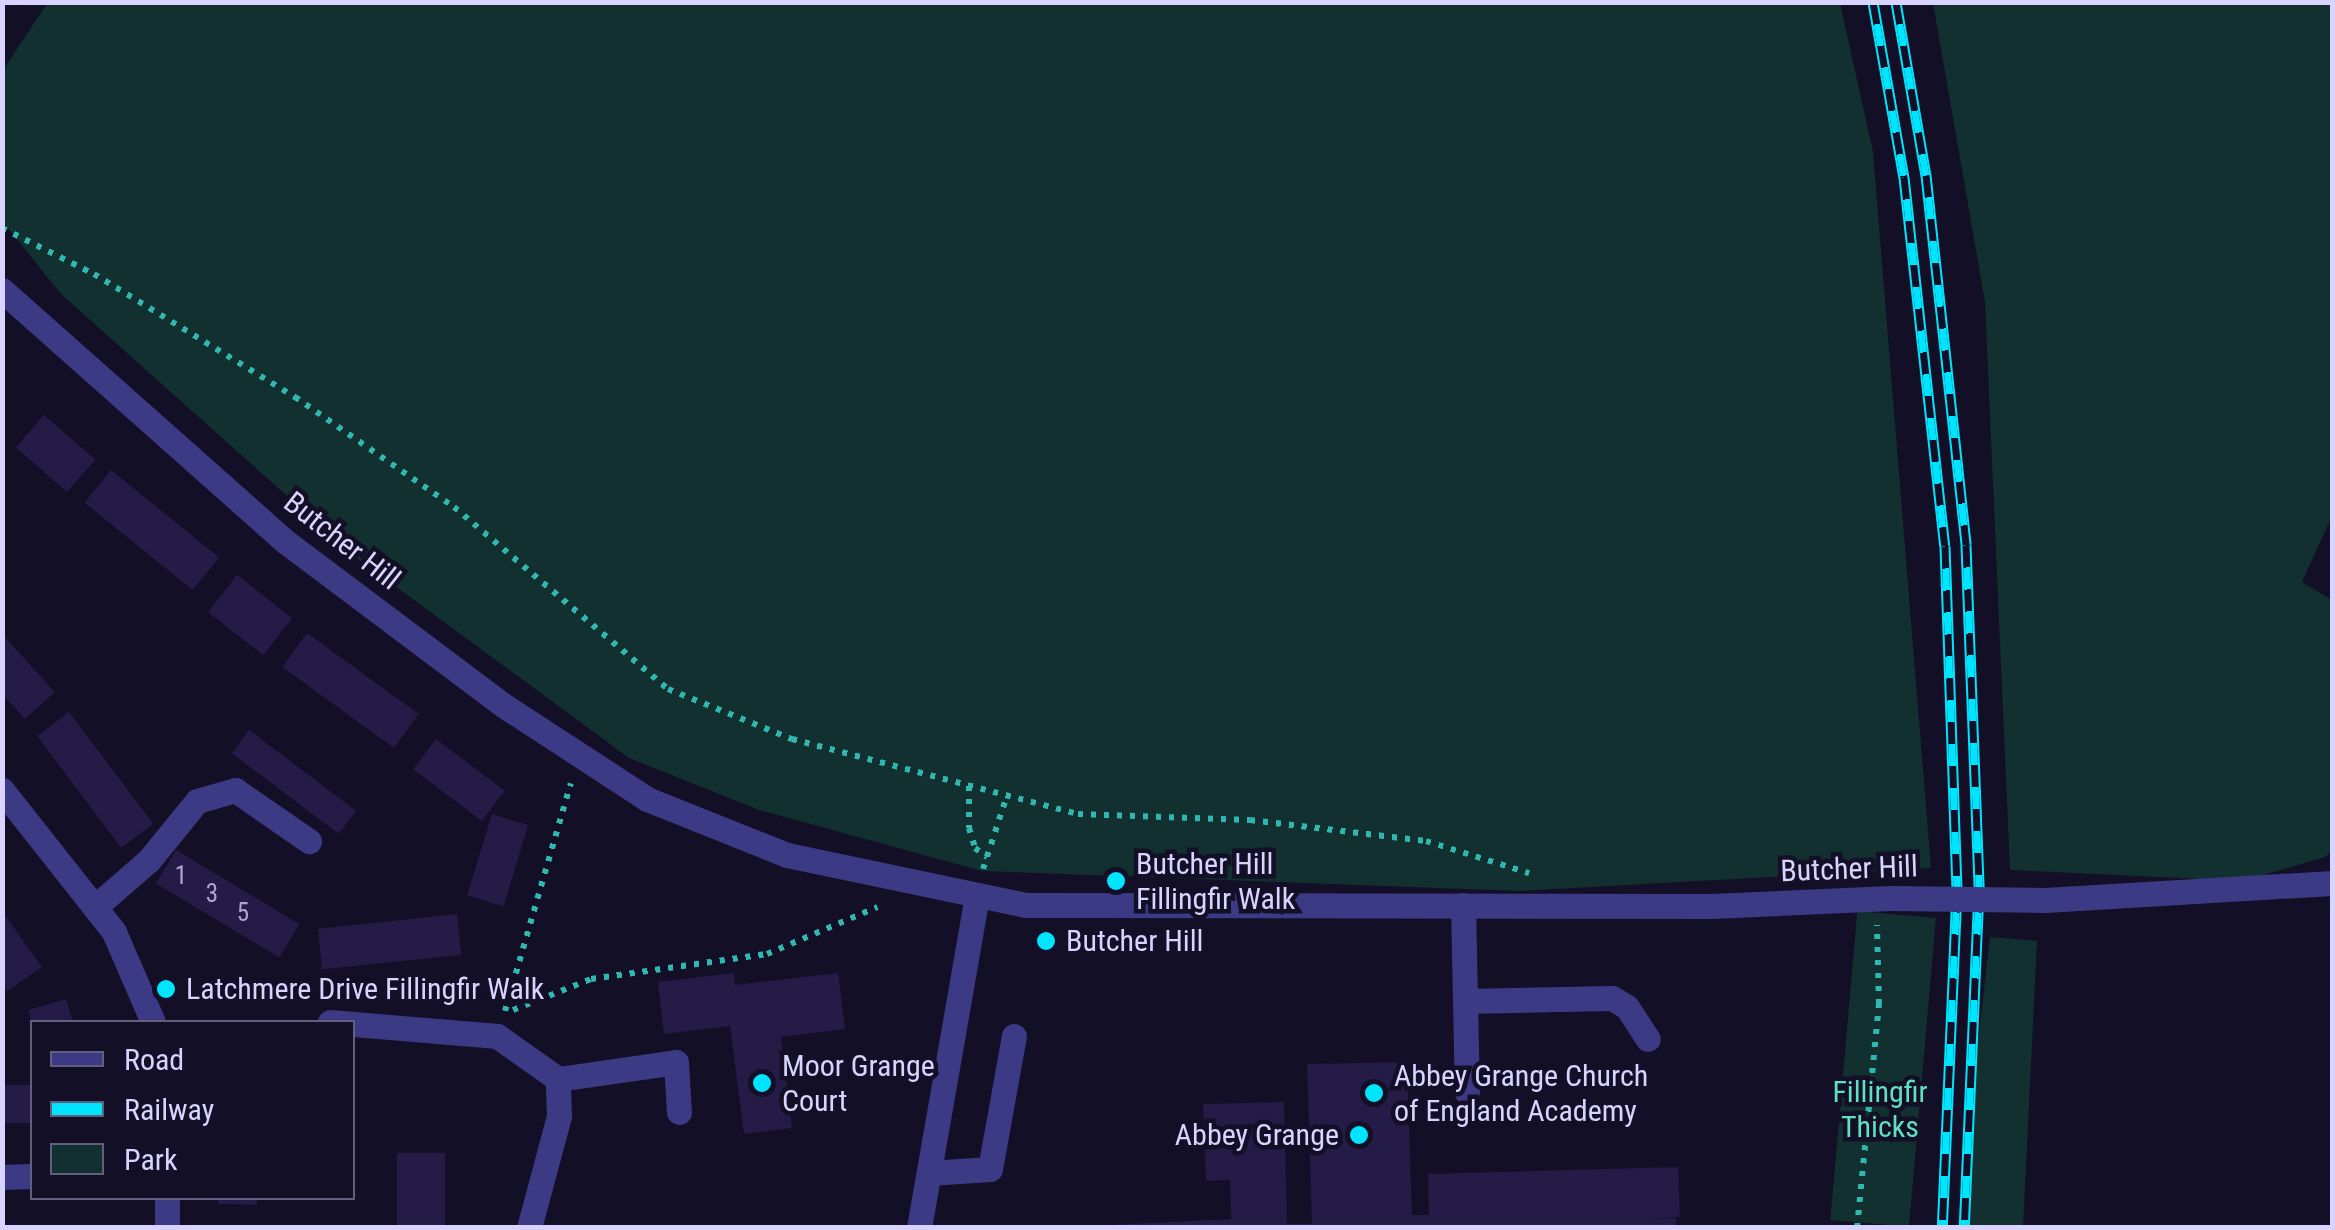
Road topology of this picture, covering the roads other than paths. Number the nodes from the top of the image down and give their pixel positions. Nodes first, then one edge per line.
1 (3, 290) edge
2 (2, 790) edge
3 (309, 842) dead end
4 (2332, 884) edge
5 (978, 887) junction
6 (1464, 905) junction
7 (94, 907) junction
8 (1465, 1001) junction
9 (152, 1020) edge
10 (355, 1022) edge
11 (1014, 1036) dead end
12 (1648, 1039) dead end
13 (558, 1079) junction
14 (1467, 1092) dead end
15 (679, 1112) dead end
16 (928, 1173) junction
17 (30, 1176) edge
18 (2, 1177) edge
19 (166, 1200) edge
20 (167, 1228) edge
21 (529, 1228) edge
22 (919, 1228) edge

1 - 5 street, Butcher Hill
2 - 7 street
3 - 7 street
4 - 6 street, Butcher Hill, bridge
5 - 6 street, Butcher Hill
5 - 16 street
6 - 8 street
7 - 9 street
8 - 12 street
8 - 14 street
10 - 13 street
11 - 16 street
13 - 15 street
13 - 21 street
16 - 22 street
17 - 18 street
19 - 20 street

